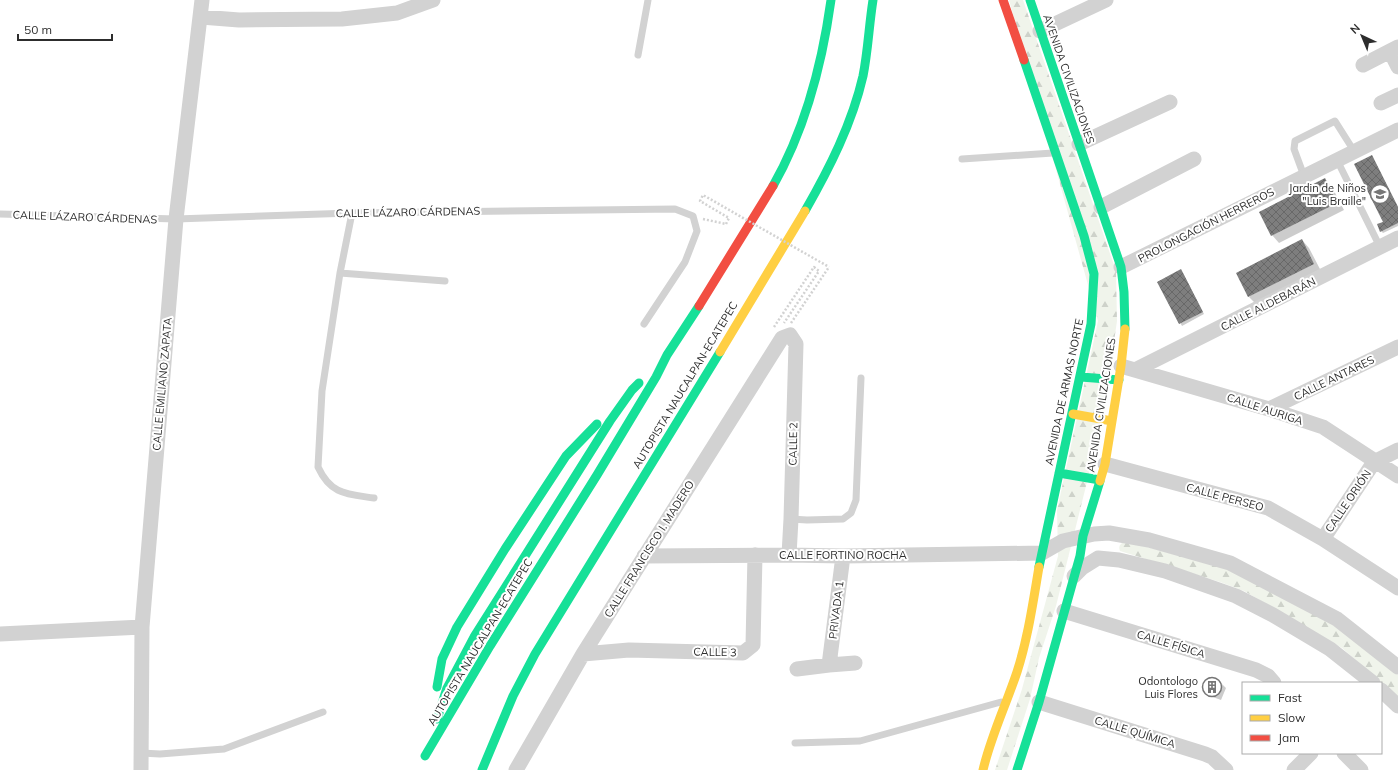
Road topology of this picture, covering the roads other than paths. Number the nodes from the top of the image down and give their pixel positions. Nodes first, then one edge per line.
1 (202, 0) edge
2 (434, 0) edge
3 (648, 0) edge
4 (831, 0) edge
5 (873, 0) edge
6 (1003, 0) edge
7 (1030, 0) edge
8 (1106, 0) edge
9 (201, 17) junction
10 (1040, 31) junction
11 (1394, 49) edge
12 (638, 55) dead end
13 (1044, 65) junction
14 (1363, 65) dead end
15 (1398, 67) edge
16 (1027, 72) junction
17 (1398, 95) edge
18 (1170, 102) dead end
19 (1381, 102) dead end
20 (1398, 130) edge
21 (1079, 144) junction
22 (1354, 151) junction
23 (1055, 152) junction
24 (962, 159) dead end
25 (1194, 159) dead end
26 (1337, 160) junction
27 (1304, 176) junction
28 (1101, 207) junction
29 (352, 213) junction
30 (0, 214) edge
31 (176, 219) junction
32 (1398, 238) edge
33 (1380, 247) junction
34 (1121, 267) junction
35 (340, 273) junction
36 (445, 282) dead end
37 (644, 324) dead end
38 (787, 329) joint
39 (1398, 347) edge
40 (667, 355) junction
41 (1137, 370) junction
42 (1120, 373) junction
43 (1081, 377) junction
44 (861, 378) dead end
45 (632, 390) junction
46 (1269, 409) junction
47 (1073, 414) junction
48 (1112, 421) junction
49 (598, 423) junction
50 (1398, 450) edge
51 (1374, 462) junction
52 (1105, 464) junction
53 (1059, 473) junction
54 (1398, 476) edge
55 (1100, 480) junction
56 (374, 498) dead end
57 (542, 509) dead end
58 (791, 519) junction
59 (1083, 536) junction
60 (1323, 540) junction
61 (1042, 553) junction
62 (755, 555) junction
63 (789, 555) junction
64 (644, 556) junction
65 (843, 556) junction
66 (1074, 577) junction
67 (1398, 588) edge
68 (1064, 611) junction
69 (142, 627) junction
70 (0, 634) edge
71 (462, 638) dead end
72 (583, 654) junction
73 (855, 663) dead end
74 (829, 665) junction
75 (1398, 667) edge
76 (797, 669) dead end
77 (1273, 682) edge
78 (1372, 682) edge
79 (437, 687) junction
80 (1382, 691) edge
81 (1005, 700) junction
82 (1039, 702) junction
83 (1398, 706) edge
84 (323, 712) dead end
85 (431, 729) junction
86 (795, 743) dead end
87 (141, 753) junction
88 (1310, 754) edge
89 (1345, 754) edge
90 (141, 770) edge
91 (482, 770) edge
92 (516, 770) edge
93 (983, 770) edge
94 (1017, 770) edge
95 (1226, 770) edge
96 (1294, 770) edge
97 (1361, 770) edge

1 - 9 street, CALLE EMILIANO ZAPATA
2 - 9 street
3 - 12 lane
4 - 40 main road, AUTOPISTA NAUCALPAN-ECATEPEC
5 - 91 main road, AUTOPISTA NAUCALPAN-ECATEPEC
6 - 16 main road, AVENIDA DE ARMAS NORTE
7 - 10 main road, AVENIDA CIVILIZACIONES
8 - 10 street
9 - 31 street, CALLE EMILIANO ZAPATA
10 - 13 main road, AVENIDA CIVILIZACIONES
11 - 14 street
11 - 15 street
13 - 16 main road
13 - 21 main road, AVENIDA CIVILIZACIONES
16 - 23 main road, AVENIDA DE ARMAS NORTE
17 - 19 street
18 - 21 street
20 - 22 street, PROLONGACIÓN HERREROS
21 - 28 main road, AVENIDA CIVILIZACIONES
22 - 26 street, PROLONGACIÓN HERREROS
22 - 27 lane
23 - 24 lane
23 - 43 main road, AVENIDA DE ARMAS NORTE
25 - 28 street
26 - 27 street, PROLONGACIÓN HERREROS
26 - 33 lane
27 - 34 street, PROLONGACIÓN HERREROS
28 - 34 main road, AVENIDA CIVILIZACIONES
29 - 31 lane, CALLE LÁZARO CÁRDENAS
29 - 35 lane
29 - 37 lane, CALLE LÁZARO CÁRDENAS
30 - 31 lane, CALLE LÁZARO CÁRDENAS
31 - 69 street, CALLE EMILIANO ZAPATA
32 - 33 street, CALLE ALDEBARÁN
33 - 41 street, CALLE ALDEBARÁN
34 - 42 main road, AVENIDA CIVILIZACIONES
35 - 36 lane
35 - 56 lane
38 - 58 street, CALLE 2
38 - 64 street, CALLE FRANCISCO I. MADERO
39 - 46 street, CALLE ANTARES
40 - 45 main road, AUTOPISTA NAUCALPAN-ECATEPEC
40 - 85 main road, AUTOPISTA NAUCALPAN-ECATEPEC
40 - 85 main road, AUTOPISTA NAUCALPAN-ECATEPEC
41 - 42 street, CALLE AURIGA
41 - 46 street, CALLE AURIGA
42 - 43 main road
42 - 48 main road, AVENIDA CIVILIZACIONES
43 - 47 main road, AVENIDA DE ARMAS NORTE
44 - 58 lane
45 - 49 main road, AUTOPISTA NAUCALPAN-ECATEPEC
45 - 85 main road, AUTOPISTA NAUCALPAN-ECATEPEC
46 - 51 street, CALLE AURIGA
47 - 48 main road
47 - 53 main road, AVENIDA DE ARMAS NORTE
48 - 52 main road, AVENIDA CIVILIZACIONES
49 - 57 main road, AUTOPISTA NAUCALPAN-ECATEPEC
49 - 79 main road, AUTOPISTA NAUCALPAN-ECATEPEC
50 - 51 street
51 - 54 street, CALLE AURIGA
51 - 60 street, CALLE ORIÓN
52 - 55 main road, AVENIDA CIVILIZACIONES
52 - 60 street, CALLE PERSEO
53 - 55 main road
53 - 61 main road, AVENIDA DE ARMAS NORTE
55 - 59 main road, AVENIDA CIVILIZACIONES
58 - 63 street, CALLE 2
59 - 61 street
59 - 66 main road, AVENIDA CIVILIZACIONES
59 - 75 street
60 - 67 street, CALLE PERSEO
61 - 65 street, CALLE FORTINO ROCHA
61 - 81 main road, AVENIDA DE ARMAS NORTE
62 - 63 street, CALLE FORTINO ROCHA
62 - 64 street, CALLE FORTINO ROCHA
62 - 72 street, CALLE 3
63 - 65 street, CALLE FORTINO ROCHA
64 - 72 street, CALLE FRANCISCO I. MADERO
65 - 74 street, PRIVADA 1
66 - 68 main road, AVENIDA CIVILIZACIONES
66 - 78 street
68 - 77 street, CALLE FÍSICA
68 - 82 main road, AVENIDA CIVILIZACIONES
69 - 70 street
69 - 87 street, CALLE EMILIANO ZAPATA
71 - 79 main road, AUTOPISTA NAUCALPAN-ECATEPEC
72 - 92 street, CALLE FRANCISCO I. MADERO
73 - 74 street
74 - 76 street
79 - 85 main road, AUTOPISTA NAUCALPAN-ECATEPEC
80 - 83 street
81 - 86 lane
81 - 93 main road, AVENIDA DE ARMAS NORTE
82 - 94 main road, AVENIDA CIVILIZACIONES
82 - 95 street, CALLE QUÍMICA
84 - 87 lane
87 - 90 street, CALLE EMILIANO ZAPATA
88 - 96 street
89 - 97 street

